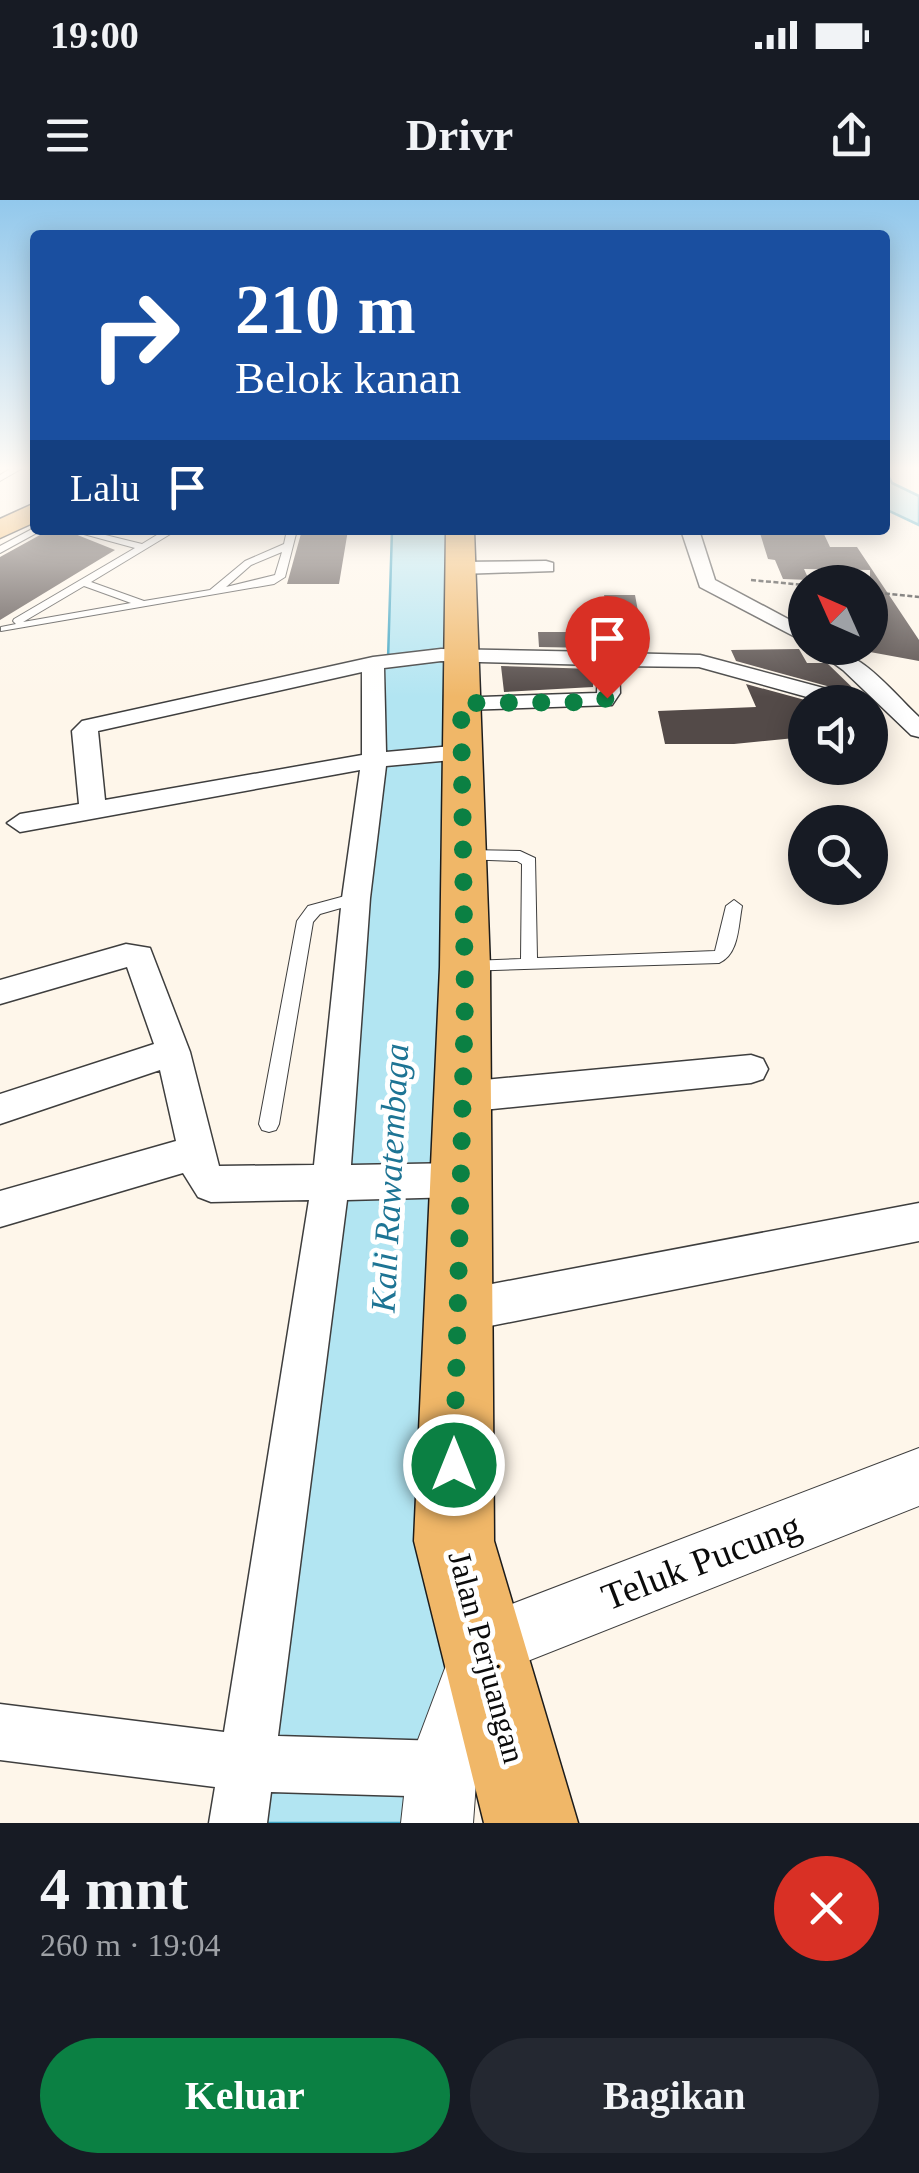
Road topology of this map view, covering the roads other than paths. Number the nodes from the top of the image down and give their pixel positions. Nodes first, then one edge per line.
1 (133, 545) edge
2 (146, 545) edge
3 (289, 545) joint
4 (694, 545) edge
5 (142, 547) junction
6 (460, 549) edge
7 (546, 567) dead end
8 (84, 583) junction
9 (212, 593) junction
10 (144, 605) junction
11 (608, 613) dead end
12 (788, 627) edge
13 (2, 630) edge
14 (606, 658) junction
15 (381, 662) junction
16 (851, 665) edge
17 (788, 686) edge
18 (453, 704) junction
19 (911, 722) edge
20 (382, 760) junction
21 (94, 809) junction
22 (20, 823) dead end
23 (465, 855) junction
24 (356, 898) junction
25 (734, 906) dead end
26 (529, 966) junction
27 (465, 967) junction
28 (0, 992) edge
29 (172, 1052) junction
30 (751, 1069) dead end
31 (464, 1097) junction
32 (0, 1109) edge
33 (268, 1124) dead end
34 (197, 1152) junction
35 (338, 1180) junction
36 (444, 1180) junction
37 (0, 1209) edge
38 (919, 1222) edge
39 (454, 1312) junction
40 (919, 1477) edge
41 (484, 1646) junction
42 (0, 1732) edge
43 (246, 1763) junction
44 (440, 1796) edge
45 (238, 1823) edge
46 (531, 1823) edge

1 - 5 lane
2 - 5 lane
3 - 9 lane
3 - 9 lane
4 - 12 street
5 - 8 lane
6 - 7 street
6 - 18 main road, Jalan Perjuangan
8 - 10 lane
8 - 13 lane
9 - 10 lane
10 - 13 lane
11 - 14 street
14 - 17 street
14 - 18 street
14 - 18 street
15 - 18 street
15 - 20 street
15 - 21 street
16 - 19 street
18 - 20 street
18 - 23 main road, Jalan Perjuangan
20 - 21 street
20 - 24 street
21 - 22 street
23 - 26 lane
23 - 27 main road, Jalan Perjuangan
24 - 33 lane
24 - 35 street
25 - 26 lane
26 - 27 lane
27 - 31 main road, Jalan Perjuangan
28 - 29 street
29 - 32 street
29 - 34 street
30 - 31 street
31 - 36 main road, Jalan Perjuangan
34 - 35 street
34 - 37 street
35 - 36 street
35 - 43 street
36 - 39 main road, Jalan Perjuangan
38 - 39 street
39 - 41 main road, Jalan Perjuangan
40 - 41 street, Teluk Pucung
41 - 44 street
41 - 46 main road, Jalan Perjuangan
42 - 43 street
43 - 44 street
43 - 45 street

